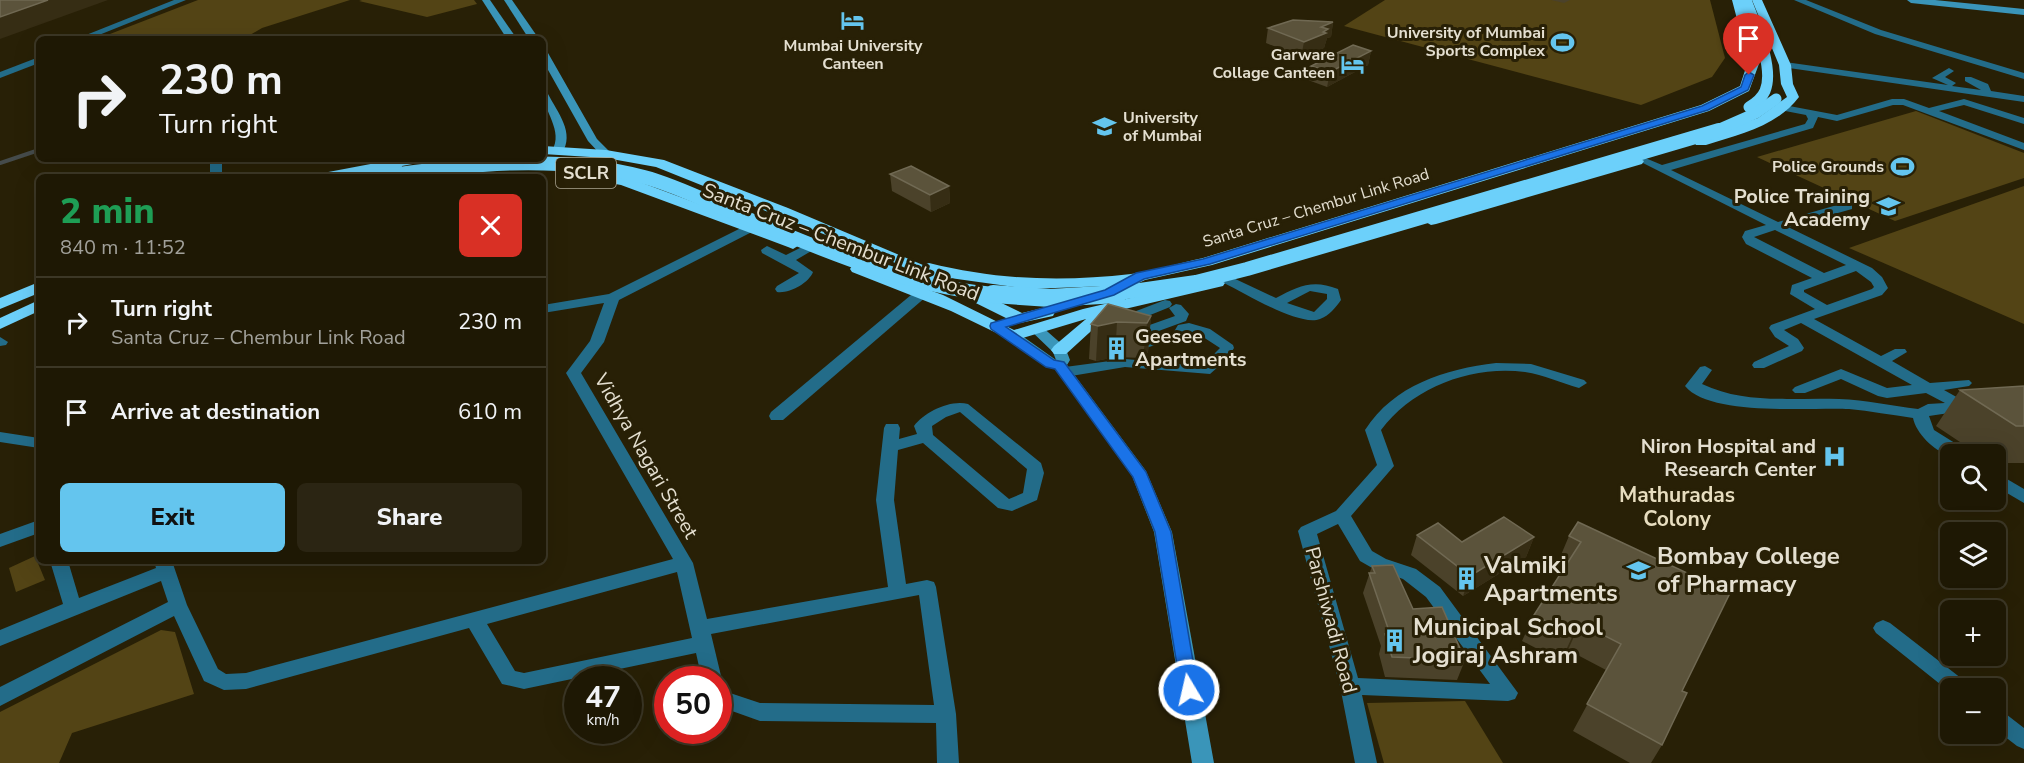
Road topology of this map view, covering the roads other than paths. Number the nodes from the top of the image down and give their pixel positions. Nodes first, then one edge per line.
1 (182, 0) edge
2 (193, 0) edge
3 (486, 0) edge
4 (508, 0) edge
5 (1737, 0) edge
6 (1746, 0) edge
7 (1757, 0) edge
8 (1798, 0) edge
9 (1911, 0) edge
10 (2024, 12) edge
11 (89, 36) edge
12 (100, 36) edge
13 (510, 36) edge
14 (532, 36) edge
15 (36, 58) edge
16 (36, 58) edge
17 (546, 58) edge
18 (1785, 65) junction
19 (0, 70) edge
20 (1949, 71) dead end
21 (0, 75) edge
22 (2024, 76) edge
23 (1968, 79) dead end
24 (563, 84) junction
25 (546, 87) edge
26 (1987, 92) junction
27 (2024, 99) edge
28 (546, 100) edge
29 (1780, 103) junction
30 (1928, 111) junction
31 (1811, 114) junction
32 (2024, 121) edge
33 (2024, 147) edge
34 (546, 150) edge
35 (558, 151) junction
36 (606, 154) junction
37 (546, 157) edge
38 (1643, 160) junction
39 (404, 162) edge
40 (441, 162) edge
41 (1661, 169) junction
42 (1508, 170) junction
43 (346, 174) edge
44 (351, 174) edge
45 (400, 174) edge
46 (476, 174) edge
47 (1545, 189) junction
48 (1848, 206) dead end
49 (783, 211) junction
50 (1777, 226) junction
51 (748, 228) junction
52 (767, 250) dead end
53 (807, 250) junction
54 (896, 258) junction
55 (786, 260) junction
56 (1856, 266) junction
57 (1142, 275) junction
58 (1823, 278) junction
59 (1229, 280) junction
60 (36, 283) edge
61 (36, 284) edge
62 (951, 287) junction
63 (782, 289) dead end
64 (922, 293) junction
65 (0, 298) edge
66 (36, 298) edge
67 (613, 298) junction
68 (1170, 303) junction
69 (1277, 303) dead end
70 (0, 304) edge
71 (36, 306) edge
72 (546, 309) edge
73 (1102, 310) junction
74 (1827, 310) junction
75 (0, 315) edge
76 (1020, 318) junction
77 (1802, 318) junction
78 (0, 324) edge
79 (996, 326) junction
80 (1035, 328) junction
81 (1114, 330) junction
82 (1013, 336) junction
83 (1900, 352) dead end
84 (1881, 361) junction
85 (1061, 362) junction
86 (1759, 365) dead end
87 (1705, 370) dead end
88 (1578, 382) dead end
89 (1964, 383) dead end
90 (1927, 387) junction
91 (1800, 390) dead end
92 (1963, 407) junction
93 (1983, 407) edge
94 (1921, 414) junction
95 (777, 416) dead end
96 (892, 428) dead end
97 (0, 437) edge
98 (926, 437) junction
99 (36, 443) edge
100 (1944, 444) edge
101 (890, 447) junction
102 (2006, 484) edge
103 (2021, 493) edge
104 (1342, 515) junction
105 (36, 527) edge
106 (0, 541) edge
107 (684, 563) junction
108 (59, 564) edge
109 (165, 566) edge
110 (898, 592) junction
111 (178, 605) junction
112 (73, 608) junction
113 (475, 621) junction
114 (1883, 628) dead end
115 (702, 635) junction
116 (0, 638) edge
117 (709, 666) edge
118 (1946, 678) edge
119 (1350, 686) junction
120 (0, 697) edge
121 (732, 702) edge
122 (946, 714) junction
123 (2006, 726) edge
124 (2024, 740) edge
125 (1365, 758) edge
126 (948, 763) edge
127 (1203, 763) edge

1 - 11 street
2 - 12 street
3 - 13 street
4 - 14 street
5 - 42 highway, Santa Cruz – Chembur Link Road
6 - 37 highway, bridge
7 - 18 highway
8 - 22 street
9 - 10 street
15 - 19 street
16 - 21 street
17 - 24 street
18 - 26 street
18 - 29 highway
20 - 26 street
23 - 26 street
24 - 25 street
24 - 36 street
26 - 27 street
28 - 35 street
29 - 31 street
29 - 38 highway, Santa Cruz – Chembur Link Road
29 - 45 highway, bridge
30 - 31 street
30 - 32 street
30 - 33 street
31 - 41 street
34 - 35 highway, Santa Cruz – Chembur Link Road / SCLR
35 - 36 highway, Santa Cruz – Chembur Link Road / SCLR
36 - 49 highway, Santa Cruz – Chembur Link Road / SCLR
38 - 41 street
38 - 47 highway, Santa Cruz – Chembur Link Road
39 - 43 highway
40 - 44 highway
41 - 50 street
42 - 47 highway
42 - 57 highway, Santa Cruz – Chembur Link Road
46 - 51 highway, Santa Cruz – Chembur Link Road / SCLR
47 - 59 highway, Santa Cruz – Chembur Link Road
48 - 50 street
49 - 51 street
49 - 54 highway, Santa Cruz – Chembur Link Road / SCLR
50 - 56 street
50 - 58 street
51 - 53 highway, Santa Cruz – Chembur Link Road / SCLR
51 - 67 street
52 - 55 street
53 - 55 street
53 - 64 highway, Santa Cruz – Chembur Link Road / SCLR
54 - 57 highway
54 - 62 highway, Santa Cruz – Chembur Link Road / SCLR
55 - 63 street
56 - 58 street
56 - 74 street
57 - 68 highway
57 - 73 highway, Santa Cruz – Chembur Link Road
58 - 74 street
59 - 68 highway, Santa Cruz – Chembur Link Road
59 - 69 street
60 - 65 highway
61 - 70 highway
62 - 73 highway
62 - 76 highway, Santa Cruz – Chembur Link Road / SCLR
64 - 79 highway, Santa Cruz – Chembur Link Road / SCLR
64 - 95 street
66 - 75 highway
67 - 72 street
67 - 107 street, Vidhya Nagari Street
68 - 73 highway, Santa Cruz – Chembur Link Road
68 - 81 street
68 - 81 street
71 - 78 highway
73 - 76 highway, Santa Cruz – Chembur Link Road
73 - 80 highway, Santa Cruz – Chembur Link Road
73 - 81 street
73 - 85 highway
74 - 77 street
76 - 79 highway
76 - 80 highway
77 - 84 street
77 - 86 street
79 - 82 highway, Santa Cruz – Chembur Link Road / SCLR
80 - 82 highway, Santa Cruz – Chembur Link Road
80 - 85 street
81 - 85 street
82 - 85 street
83 - 84 street
84 - 90 street
85 - 127 street
87 - 94 street
88 - 104 street, Parshiwadi Road
89 - 90 street
90 - 91 street
90 - 92 street
92 - 93 street
92 - 94 street
94 - 100 street
96 - 101 street
97 - 99 street
98 - 98 street
98 - 101 street
101 - 110 street
102 - 103 street
104 - 119 street, Parshiwadi Road
104 - 119 street
105 - 106 street
107 - 113 street
107 - 115 street
108 - 112 street
109 - 111 street
109 - 112 street
110 - 115 street
110 - 122 street
111 - 113 street
111 - 120 street
112 - 116 street
113 - 115 street
114 - 118 street
115 - 117 street
119 - 125 street, Parshiwadi Road
121 - 122 street
122 - 126 street
123 - 124 street

